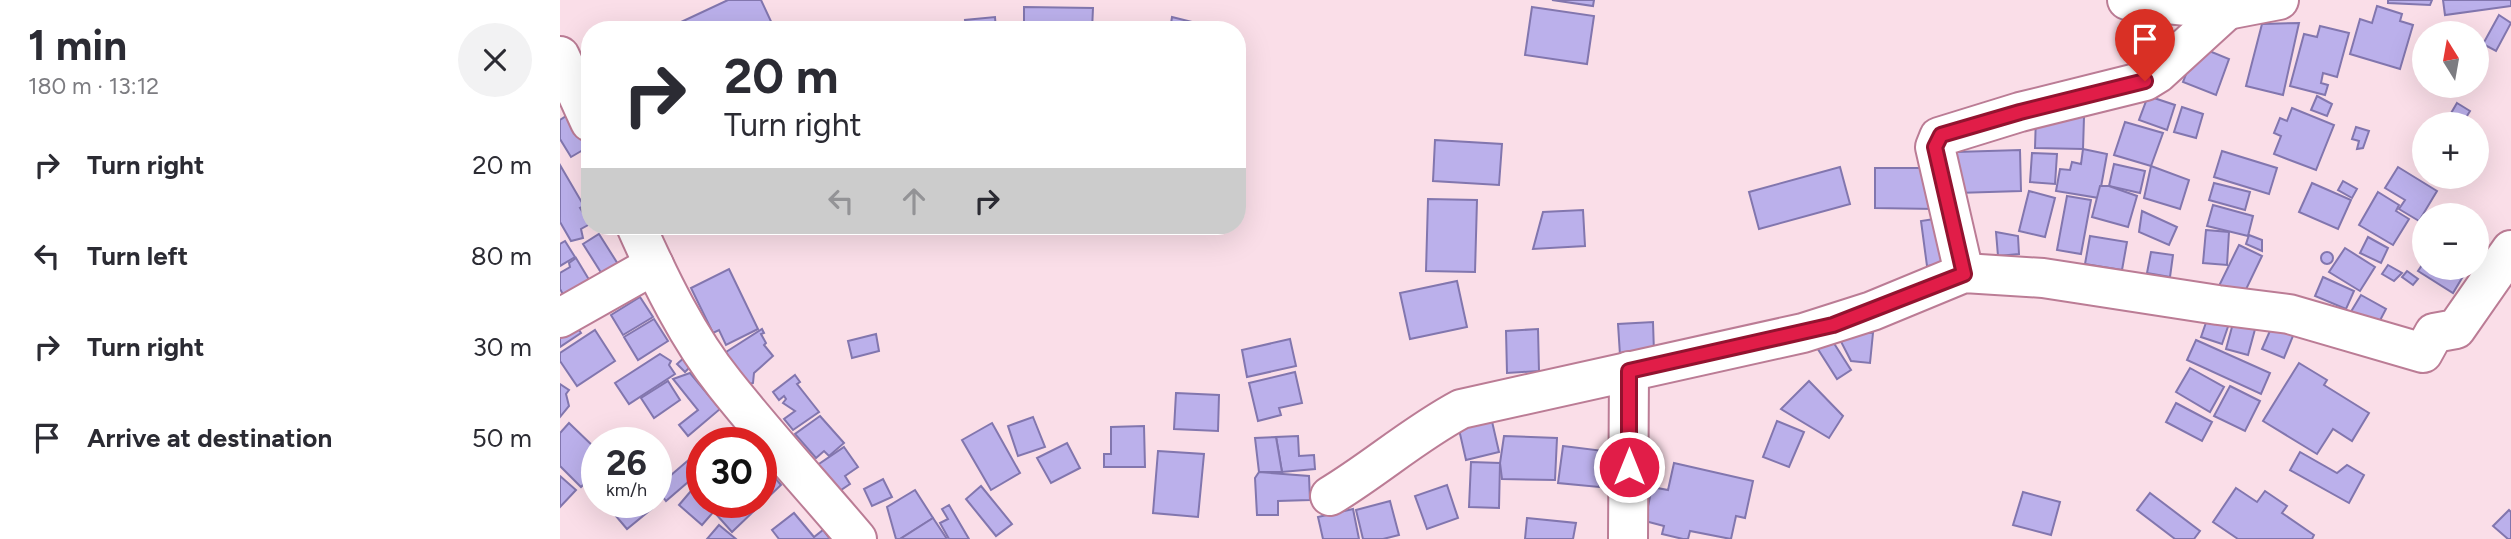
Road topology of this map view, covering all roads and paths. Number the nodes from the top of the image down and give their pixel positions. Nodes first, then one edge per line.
1 (2127, 0) edge
2 (2279, 0) edge
3 (2227, 10) junction
4 (560, 56) edge
5 (581, 102) edge
6 (640, 235) edge
7 (2511, 250) edge
8 (654, 265) junction
9 (1964, 274) junction
10 (560, 318) edge
11 (1629, 371) junction
12 (1329, 496) dead end
13 (857, 539) edge
14 (1628, 539) edge

1 - 3 street
2 - 3 street
3 - 9 street
4 - 5 street
6 - 8 street
7 - 9 street
8 - 10 street
8 - 13 street
9 - 11 street
11 - 12 street
11 - 14 street

